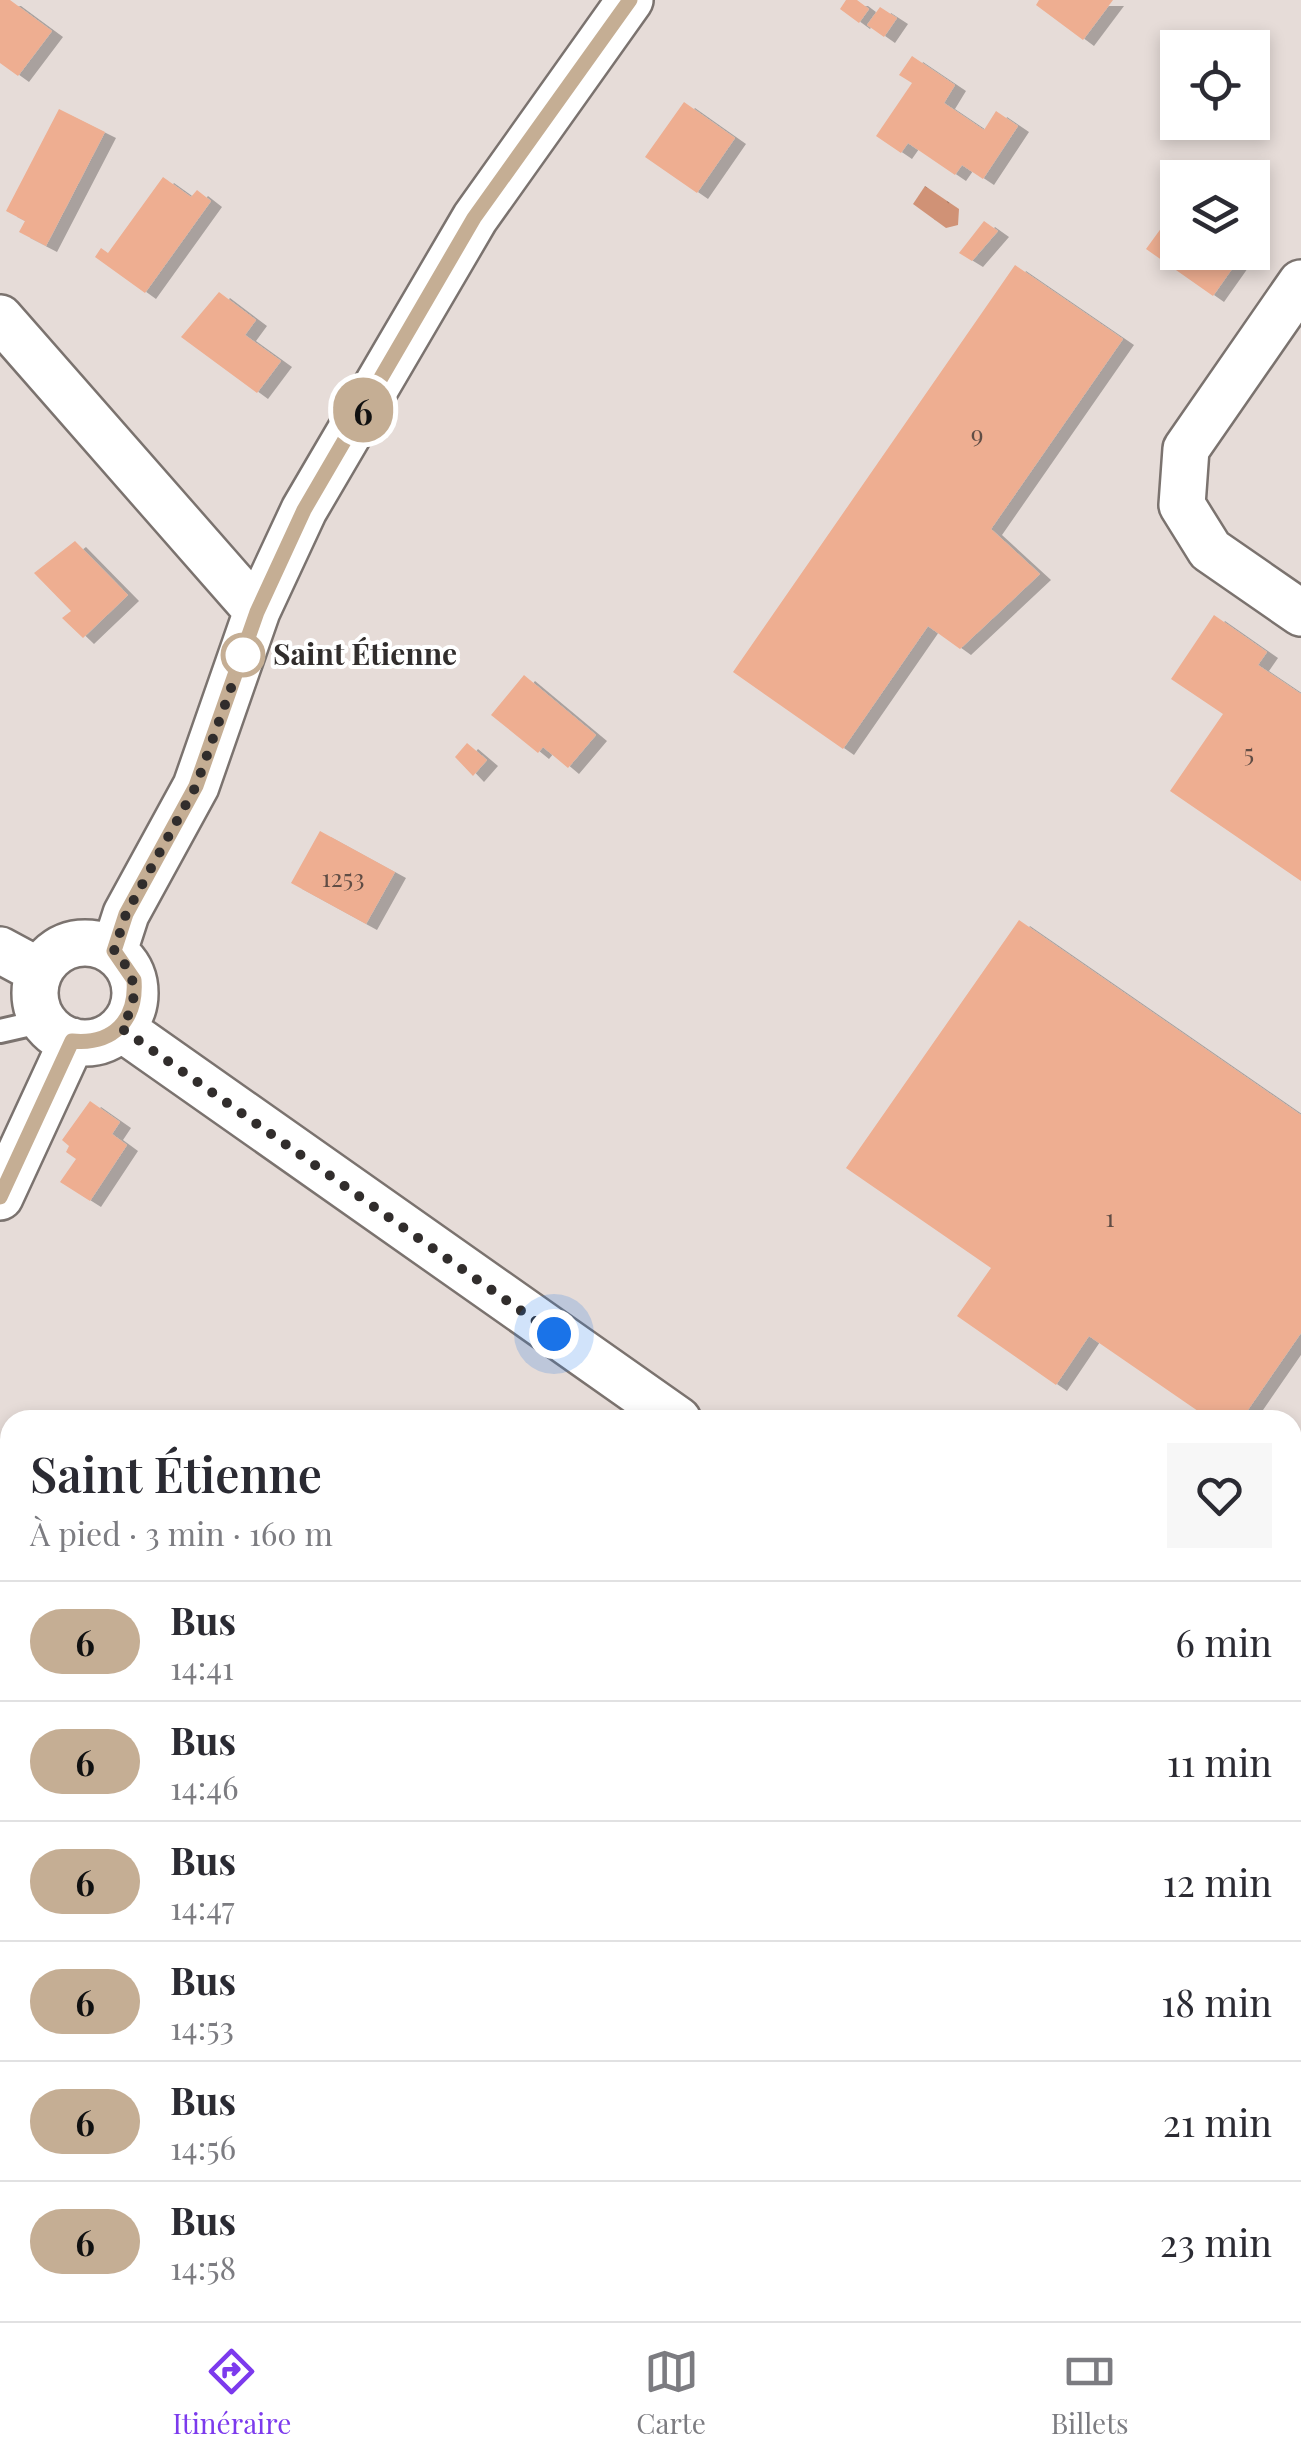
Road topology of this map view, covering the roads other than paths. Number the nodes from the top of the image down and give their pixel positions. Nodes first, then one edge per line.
1 (630, 0) edge
2 (1301, 283) edge
3 (0, 318) edge
4 (257, 612) junction
5 (1301, 613) edge
6 (0, 950) edge
7 (114, 951) junction
8 (39, 971) junction
9 (121, 1028) junction
10 (0, 1031) edge
11 (58, 1031) junction
12 (0, 1196) edge
13 (664, 1410) edge

1 - 4 street
2 - 5 street
3 - 4 street
4 - 7 street
6 - 8 street
7 - 8 street
7 - 9 street
8 - 11 street
9 - 11 street
9 - 13 street
10 - 11 lane
11 - 12 street

